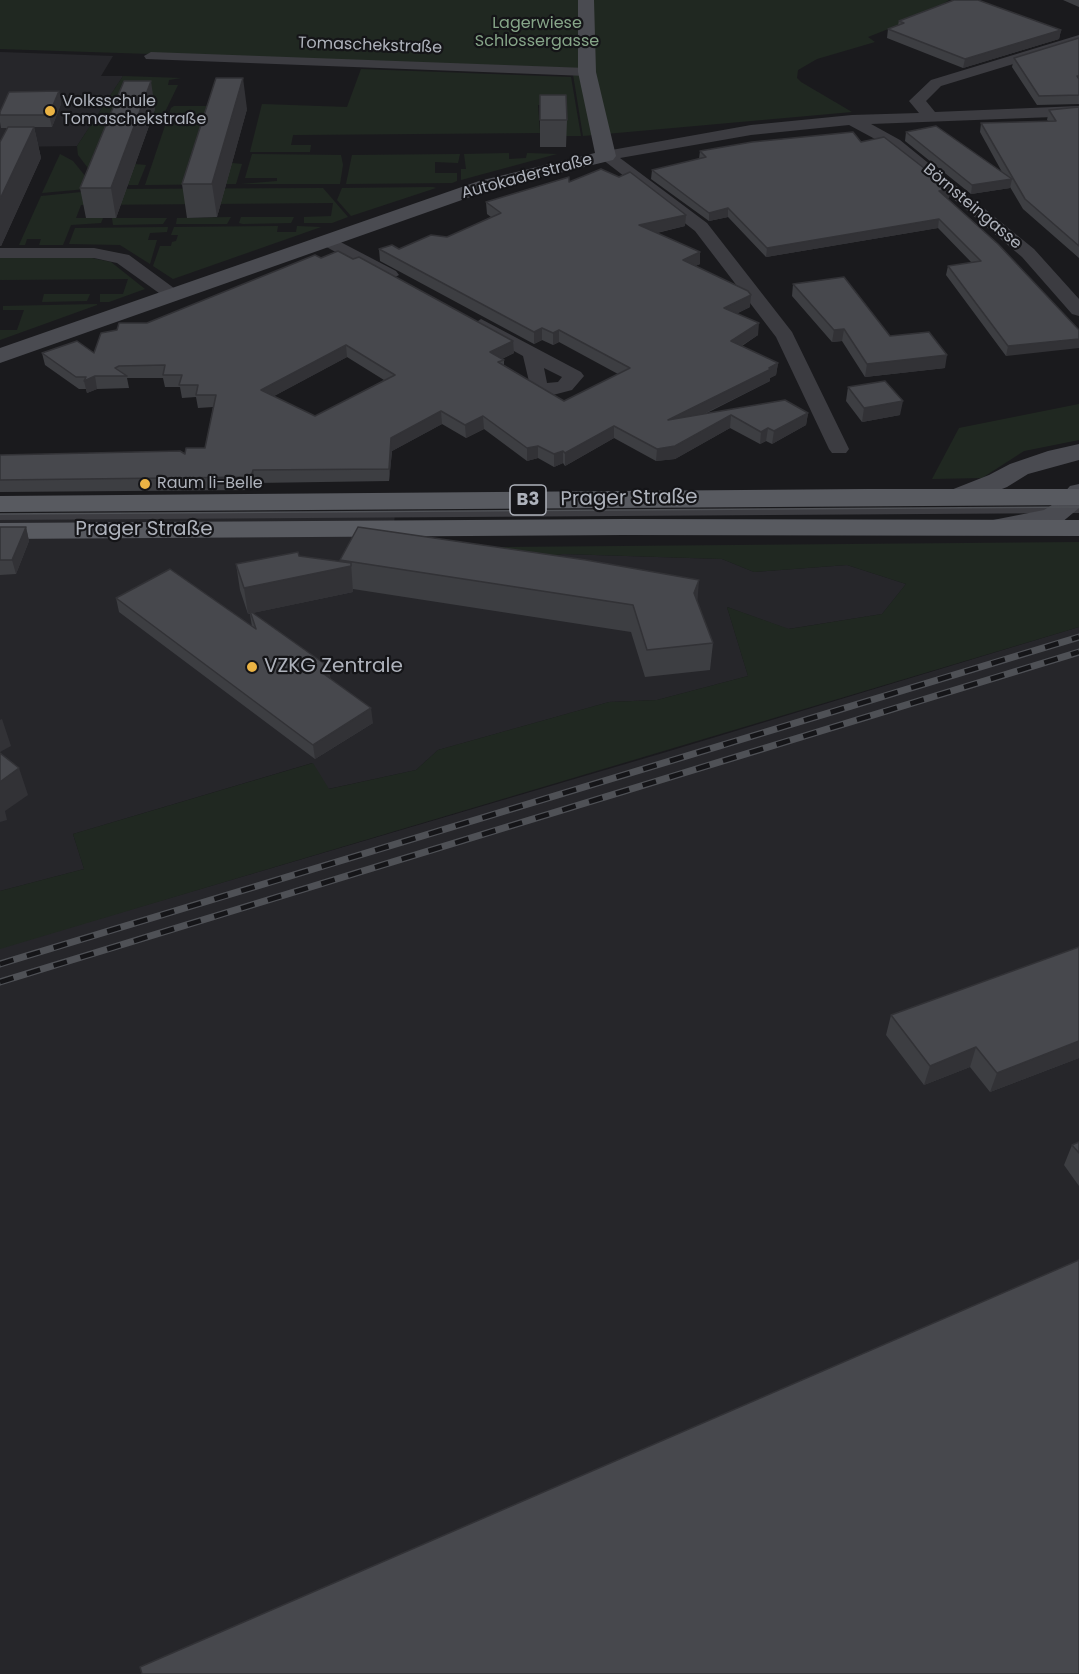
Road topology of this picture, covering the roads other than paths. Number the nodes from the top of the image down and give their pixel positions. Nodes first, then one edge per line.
1 (586, 0) edge
2 (1079, 39) edge
3 (151, 56) dead end
4 (587, 72) junction
5 (1079, 111) edge
6 (929, 115) junction
7 (852, 120) junction
8 (606, 156) junction
9 (328, 241) junction
10 (0, 253) edge
11 (407, 284) edge
12 (173, 294) junction
13 (1079, 310) edge
14 (469, 318) edge
15 (532, 353) dead end
16 (0, 356) edge
17 (839, 449) dead end
18 (1079, 452) edge
19 (1079, 458) edge
20 (960, 496) junction
21 (0, 504) edge
22 (1072, 507) edge
23 (0, 517) edge
24 (0, 531) edge

1 - 4 street
2 - 6 street
3 - 4 street, Tomaschekstraße
4 - 8 street
5 - 6 street, Autokaderstraße
6 - 7 street, Autokaderstraße
7 - 8 street, Autokaderstraße
7 - 13 street, Börnsteingasse
8 - 9 street, Autokaderstraße
8 - 17 street
9 - 11 street
9 - 12 street, Autokaderstraße
10 - 12 street
12 - 16 street, Autokaderstraße
14 - 15 street
18 - 20 street
19 - 22 street
20 - 21 main road, Prager Straße / B3
20 - 22 main road, Prager Straße / B3
22 - 23 lane
22 - 24 main road, Prager Straße / B3

